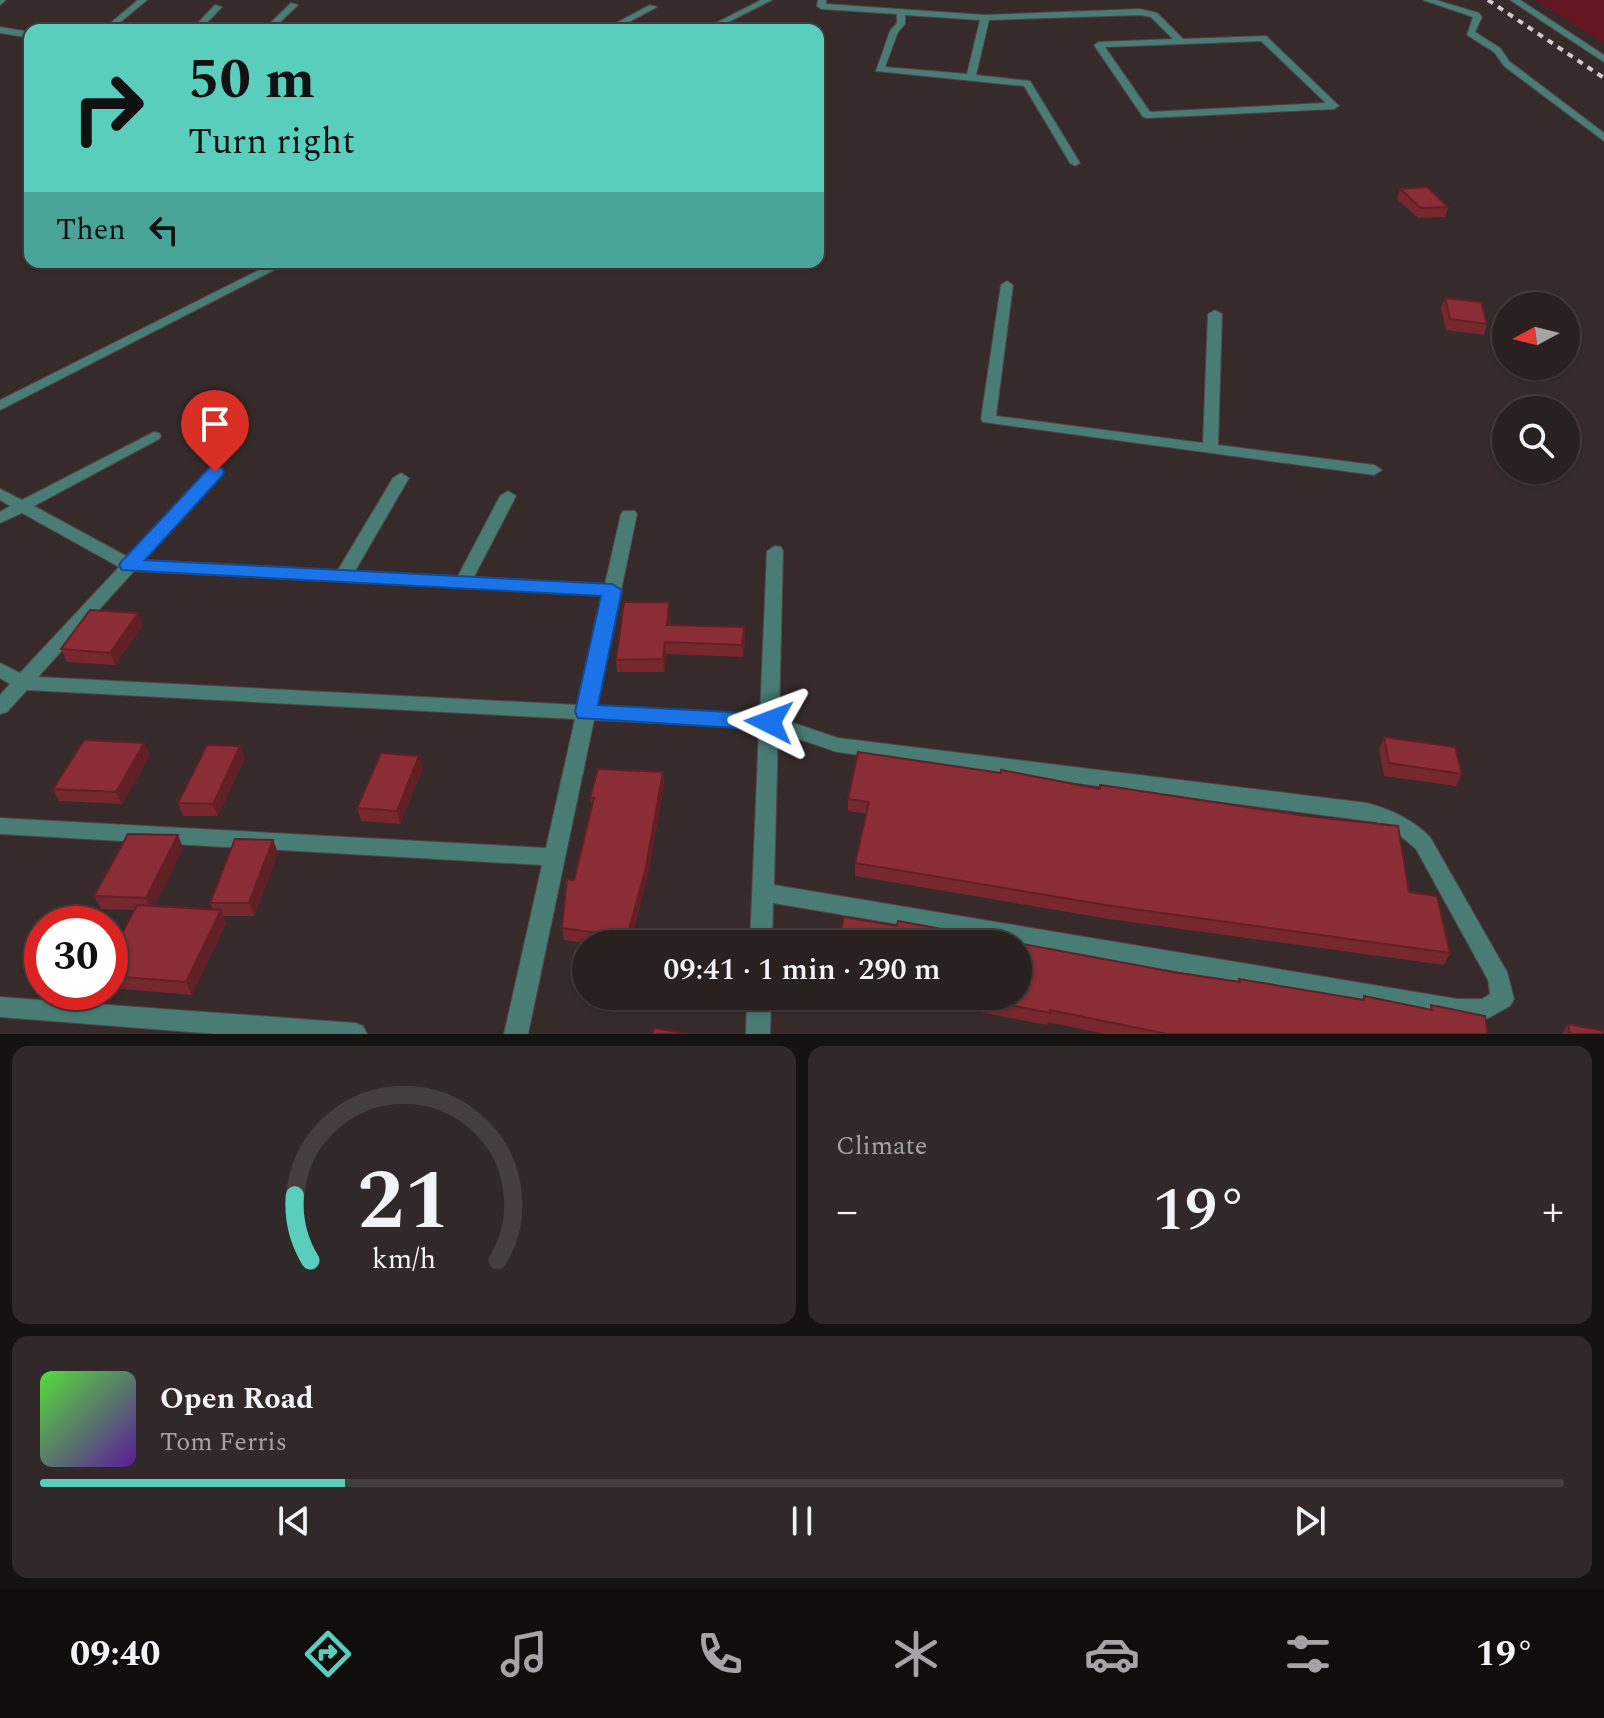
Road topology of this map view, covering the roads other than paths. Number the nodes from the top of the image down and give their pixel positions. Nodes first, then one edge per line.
1 (143, 0) edge
2 (768, 0) edge
3 (822, 0) edge
4 (1427, 0) edge
5 (1514, 0) edge
6 (294, 5) dead end
7 (218, 7) dead end
8 (653, 7) dead end
9 (901, 12) junction
10 (985, 18) junction
11 (113, 24) edge
12 (201, 24) edge
13 (273, 24) edge
14 (619, 24) edge
15 (718, 24) edge
16 (0, 30) edge
17 (24, 34) edge
18 (1181, 42) junction
19 (1604, 59) edge
20 (971, 76) junction
21 (1604, 138) edge
22 (1075, 163) dead end
23 (272, 268) edge
24 (1007, 285) dead end
25 (1215, 314) dead end
26 (0, 406) edge
27 (154, 436) dead end
28 (1210, 448) junction
29 (1374, 470) dead end
30 (215, 472) dead end
31 (401, 478) dead end
32 (0, 494) edge
33 (508, 496) dead end
34 (23, 506) junction
35 (629, 514) dead end
36 (0, 518) edge
37 (775, 551) dead end
38 (129, 565) junction
39 (343, 577) junction
40 (463, 583) junction
41 (612, 590) junction
42 (0, 669) edge
43 (21, 683) junction
44 (0, 707) edge
45 (586, 712) junction
46 (769, 722) junction
47 (0, 826) edge
48 (555, 857) junction
49 (763, 892) junction
50 (762, 930) edge
51 (0, 1007) edge
52 (759, 1010) edge
53 (355, 1034) edge
54 (516, 1034) edge
55 (758, 1034) edge

1 - 11 street
2 - 15 street
3 - 9 street
4 - 21 street
5 - 19 street
6 - 13 street
7 - 12 street
8 - 14 street
9 - 10 street
9 - 20 street
10 - 18 street
10 - 20 street
16 - 17 street
18 - 18 street
20 - 22 street
23 - 26 street
24 - 28 street
25 - 28 street
27 - 34 street
28 - 29 street
30 - 38 street
31 - 39 street
32 - 34 street
33 - 40 street
34 - 36 street
34 - 38 street
35 - 41 street
37 - 46 street
38 - 39 street
38 - 43 street
39 - 40 street
40 - 41 street
41 - 45 street
42 - 43 street
43 - 44 street
43 - 45 street
45 - 46 street
45 - 48 street
46 - 49 street
46 - 49 street
47 - 48 street
48 - 54 street
49 - 50 street
51 - 53 street
52 - 55 street

